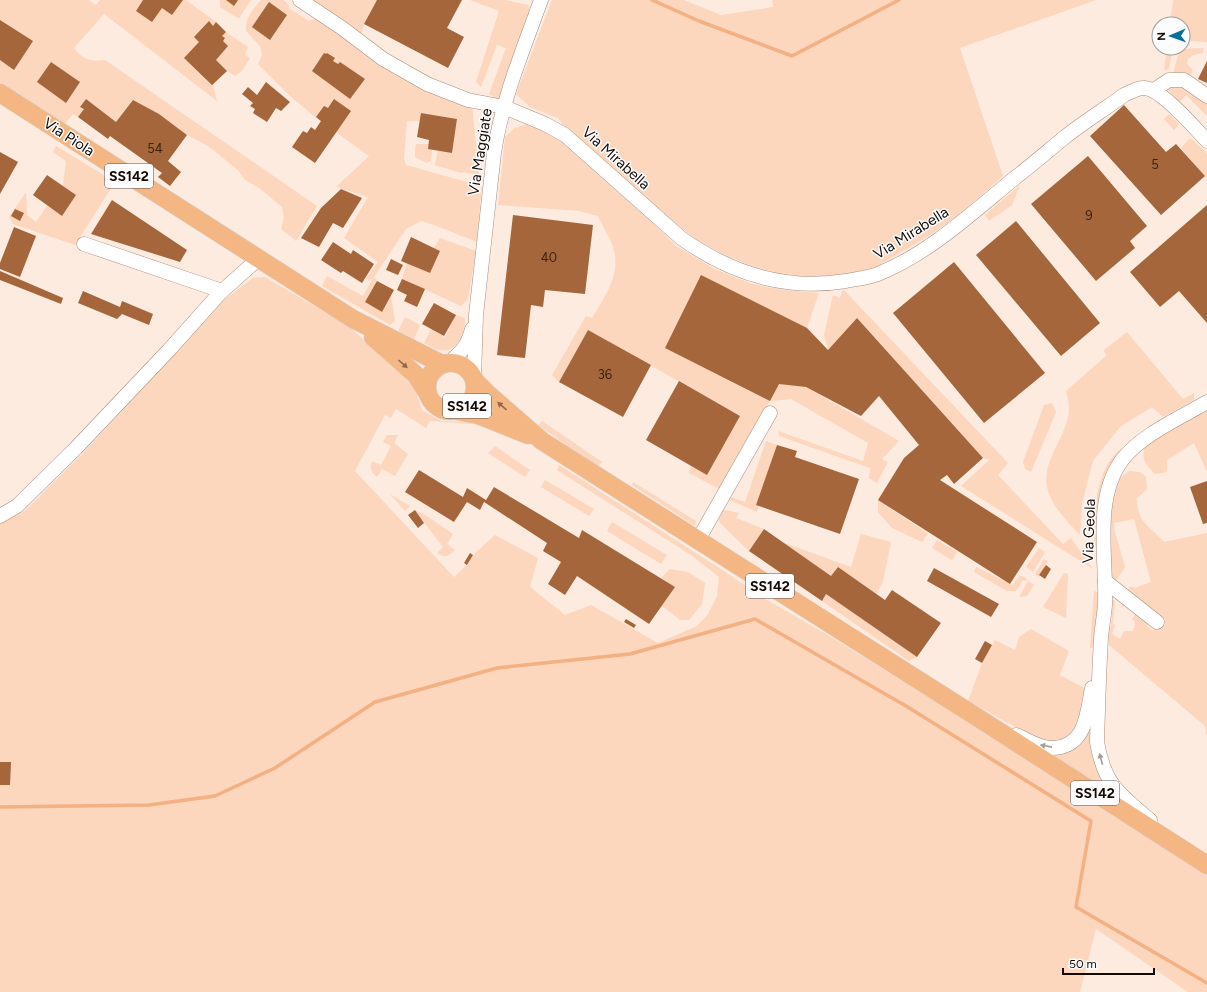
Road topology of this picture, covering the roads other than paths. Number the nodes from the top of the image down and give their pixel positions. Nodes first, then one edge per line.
1 (300, 0) edge
2 (541, 0) edge
3 (1154, 90) junction
4 (0, 94) edge
5 (1207, 96) edge
6 (504, 107) junction
7 (1207, 141) edge
8 (84, 244) dead end
9 (258, 259) junction
10 (222, 291) junction
11 (476, 316) junction
12 (353, 320) junction
13 (446, 363) junction
14 (474, 379) junction
15 (427, 392) junction
16 (1207, 402) edge
17 (457, 411) junction
18 (770, 413) dead end
19 (542, 441) junction
20 (0, 516) edge
21 (698, 540) junction
22 (1105, 581) junction
23 (1157, 622) dead end
24 (1102, 638) junction
25 (983, 721) junction
26 (1200, 861) edge

1 - 6 street, Via Mirabella
2 - 6 street, Via Maggiate
3 - 5 street
3 - 6 street, Via Mirabella
3 - 7 street
4 - 9 main road, Via Piola / SS142
6 - 11 street, Via Maggiate
8 - 10 street
9 - 10 street
9 - 12 main road, SS142
10 - 20 street
11 - 13 street, Via Maggiate
11 - 14 street, Via Maggiate
12 - 13 main road, SS142
12 -> 15 main road, SS142
13 - 14 main road, SS142
13 - 15 main road, SS142
14 - 17 main road, SS142
19 -> 14 main road, SS142
15 - 17 main road, SS142
16 - 22 street, Via Geola
17 - 19 main road, SS142
18 - 21 street
19 - 21 main road, SS142
21 - 25 main road, SS142
22 - 23 street
22 - 24 street, Via Geola
24 -> 25 street, Via Geola
26 -> 24 street, Via Geola
25 - 26 main road, SS142

